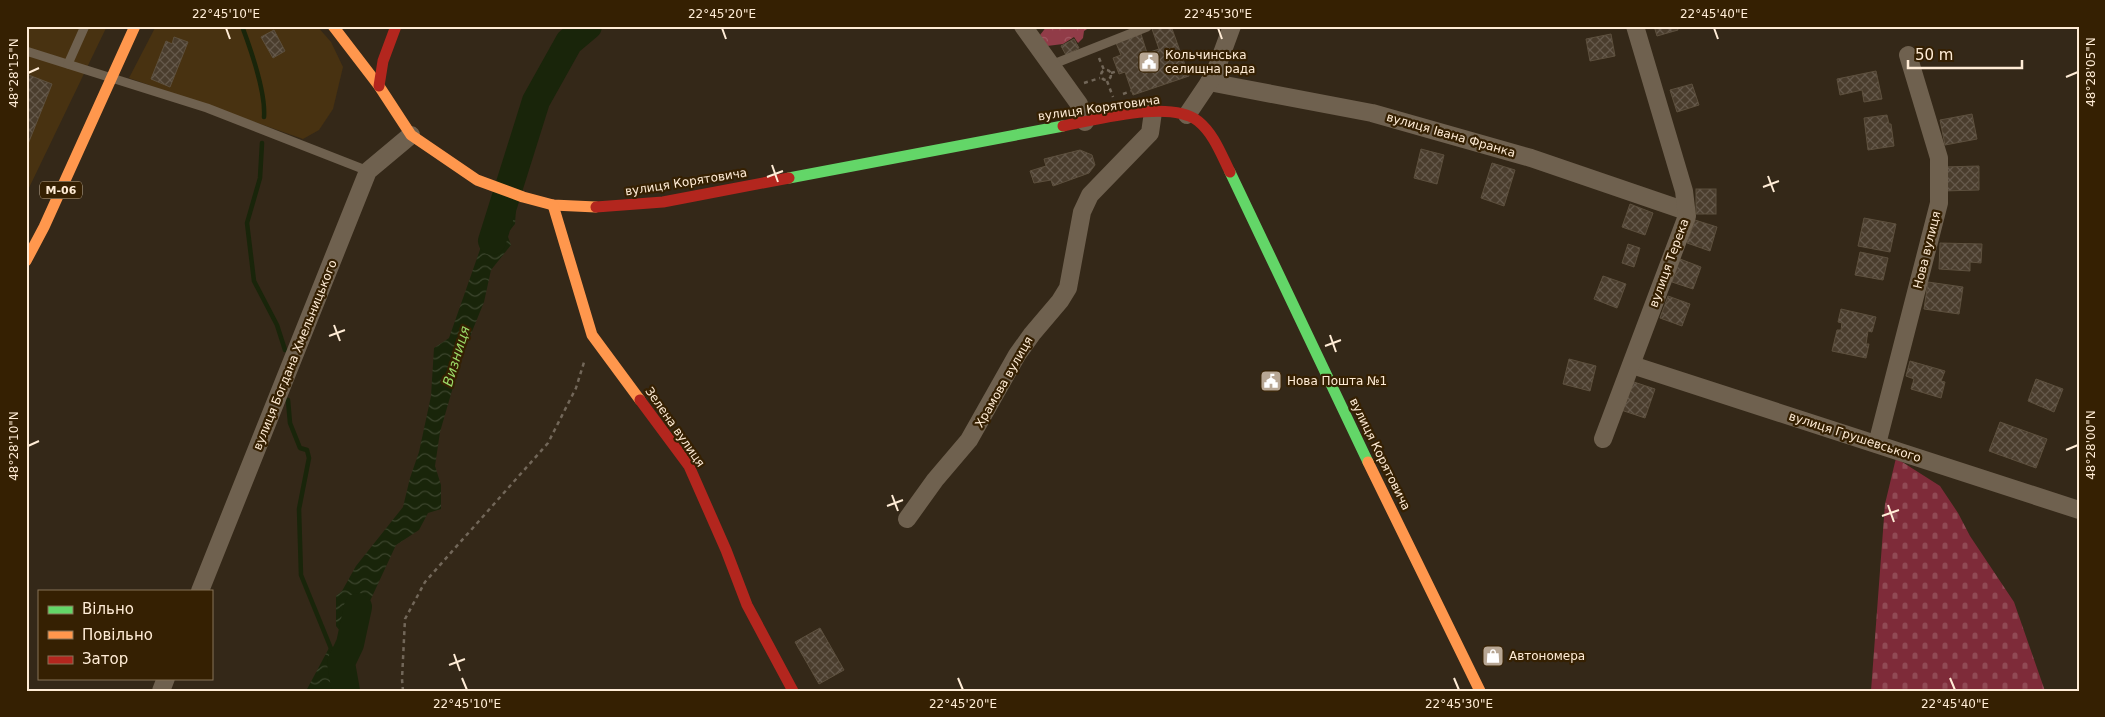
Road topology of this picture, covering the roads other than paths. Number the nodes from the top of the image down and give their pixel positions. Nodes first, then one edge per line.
1 (85, 26) edge
2 (135, 26) edge
3 (333, 26) edge
4 (396, 26) edge
5 (1023, 26) edge
6 (1232, 26) edge
7 (1634, 26) edge
8 (1147, 27) edge
9 (26, 51) edge
10 (1908, 55) dead end
11 (68, 64) junction
12 (1051, 65) junction
13 (1210, 82) junction
14 (379, 86) junction
15 (1154, 112) junction
16 (1187, 115) junction
17 (1085, 122) junction
18 (411, 135) junction
19 (368, 171) junction
20 (553, 206) junction
21 (1686, 211) junction
22 (26, 262) edge
23 (1632, 365) junction
24 (1603, 439) dead end
25 (1877, 444) junction
26 (2079, 510) edge
27 (907, 519) dead end
28 (200, 590) edge
29 (793, 691) edge
30 (1480, 691) edge

1 - 11 lane
2 - 22 main road, М-06
3 - 14 main road
4 - 14 main road
5 - 12 street
6 - 13 street
7 - 21 street, вулиця Терека
8 - 12 lane
9 - 11 lane
10 - 25 street, Нова вулиця
11 - 19 lane
12 - 17 street
13 - 16 street
13 - 21 street, вулиця Івана Франка
14 - 18 main road
15 - 16 main road, вулиця Корятовича
15 - 17 main road, вулиця Корятовича
15 - 27 street, Храмова вулиця
16 - 30 main road, вулиця Корятовича
17 - 20 main road, вулиця Корятовича
18 - 19 street, вулиця Богдана Хмельницького
18 - 20 main road, вулиця Корятовича
19 - 28 street, вулиця Богдана Хмельницького
20 - 29 main road, Зелена вулиця
21 - 23 street, вулиця Терека
23 - 24 street, вулиця Терека
23 - 25 street, вулиця Грушевського
25 - 26 street, вулиця Грушевського

